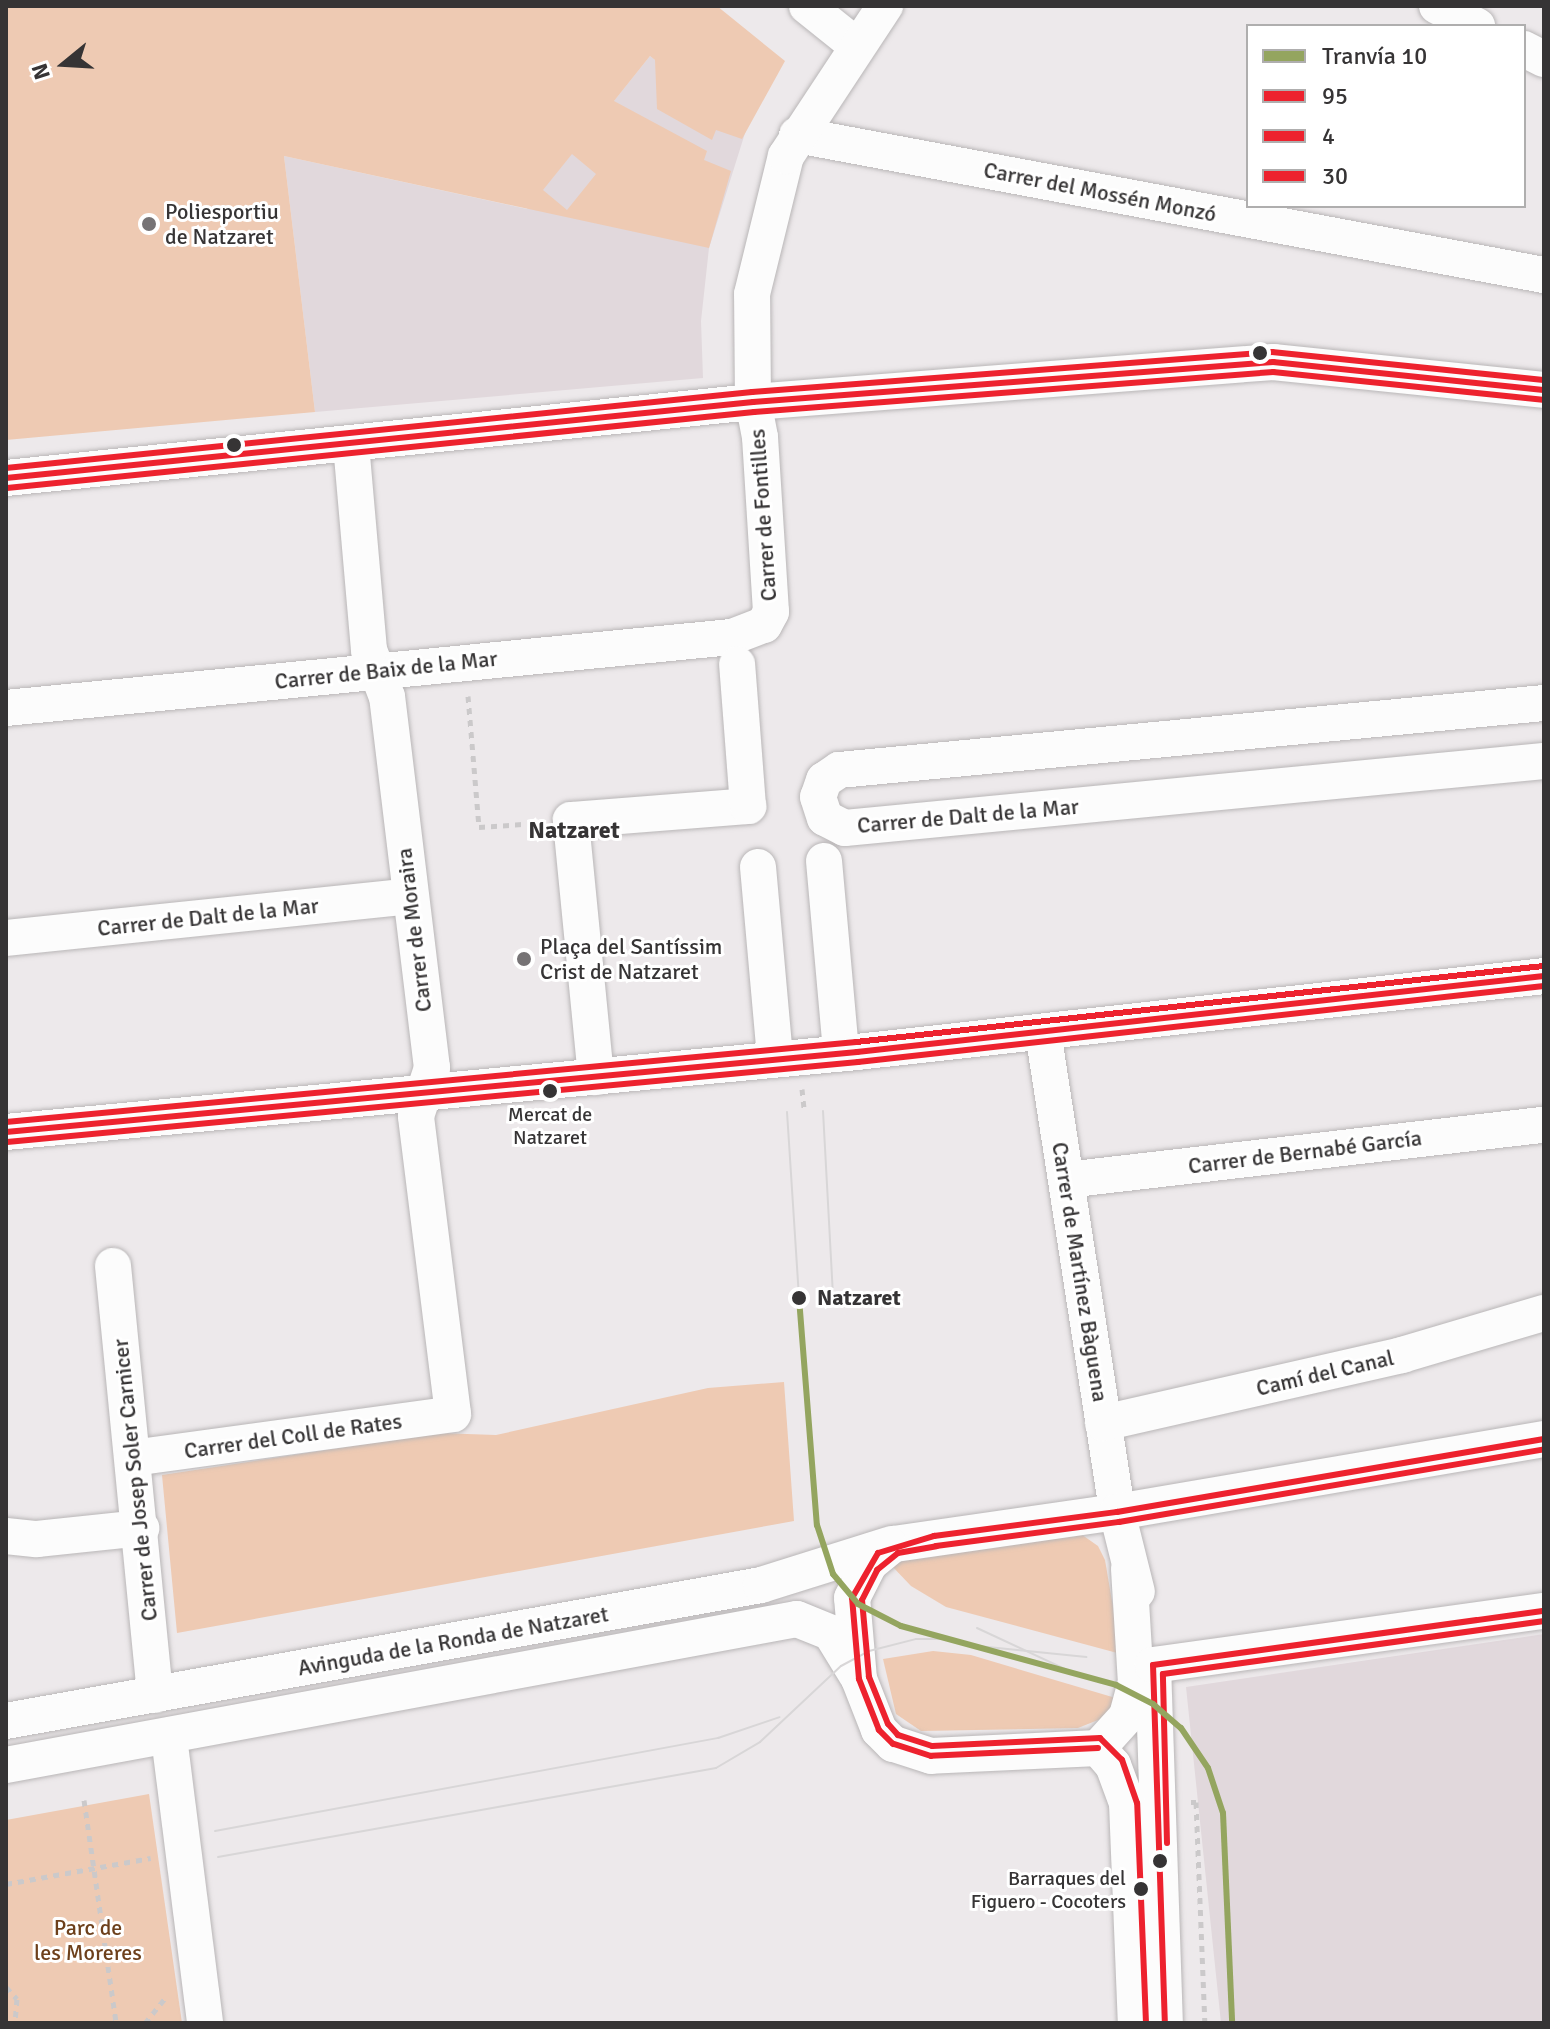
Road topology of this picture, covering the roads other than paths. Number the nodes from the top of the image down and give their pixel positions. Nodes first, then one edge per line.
1 (807, 6) edge
2 (1437, 6) edge
3 (881, 7) edge
4 (1473, 24) edge
5 (857, 46) junction
6 (1526, 50) edge
7 (1544, 59) edge
8 (797, 135) junction
9 (1544, 275) edge
10 (1544, 390) edge
11 (753, 402) junction
12 (351, 445) junction
13 (6, 478) edge
14 (764, 625) joint
15 (737, 664) dead end
16 (380, 670) junction
17 (1544, 703) edge
18 (6, 708) edge
19 (1544, 761) edge
20 (824, 861) dead end
21 (758, 867) dead end
22 (410, 896) junction
23 (6, 938) edge
24 (1544, 976) edge
25 (1043, 1032) junction
26 (841, 1053) junction
27 (775, 1059) junction
28 (596, 1077) junction
29 (426, 1092) junction
30 (1544, 1125) edge
31 (6, 1132) edge
32 (1066, 1180) junction
33 (113, 1266) dead end
34 (1544, 1313) edge
35 (453, 1414) joint
36 (1103, 1423) junction
37 (1544, 1439) edge
38 (133, 1458) junction
39 (1117, 1512) junction
40 (141, 1528) junction
41 (6, 1536) edge
42 (894, 1544) junction
43 (1129, 1569) junction
44 (1544, 1611) edge
45 (1153, 1665) junction
46 (859, 1679) junction
47 (155, 1695) junction
48 (6, 1721) edge
49 (169, 1737) junction
50 (1098, 1748) junction
51 (6, 1765) edge
52 (205, 2023) edge
53 (1136, 2023) edge
54 (1165, 2023) edge

1 - 5 street
2 - 4 street
3 - 5 street, Carrer de Fontilles
5 - 8 street, Carrer de Fontilles
6 - 7 street
8 - 9 street, Carrer del Mossén Monzó
8 - 11 street, Carrer de Fontilles
10 - 11 street
11 - 12 street
11 - 14 street, Carrer de Fontilles
12 - 13 street
12 - 16 street, Carrer de Moraira
14 - 16 street, Carrer de Baix de la Mar
15 - 28 street
16 - 18 street, Carrer de Baix de la Mar
16 - 22 street, Carrer de Moraira
17 - 19 street, Carrer de Dalt de la Mar
20 - 26 street
21 - 27 street
22 - 23 street, Carrer de Dalt de la Mar
22 - 29 street, Carrer de Moraira
24 - 25 street
25 - 26 street
25 - 32 street, Carrer de Martínez Bàguena
26 - 27 street
27 - 28 street
28 - 29 street
29 - 31 street
29 - 35 street, Carrer de Moraira
30 - 32 street, Carrer de Bernabé García
32 - 36 street, Carrer de Martínez Bàguena
33 - 38 street, Carrer de Josep Soler Carnicer
34 - 36 street, Camí del Canal
35 - 38 street, Carrer del Coll de Rates
36 - 39 street, Carrer de Martínez Bàguena
37 - 39 street, Avinguda de la Ronda de Natzaret
38 - 40 street, Carrer de Josep Soler Carnicer
39 - 42 street, Avinguda de la Ronda de Natzaret
39 - 43 street, Carrer de Martínez Bàguena
40 - 41 street
40 - 47 street, Carrer de Josep Soler Carnicer
42 - 46 street, Avinguda de la Ronda de Natzaret
42 - 47 street, Avinguda de la Ronda de Natzaret
43 - 45 street
43 - 50 street
44 - 45 street
45 - 54 street
46 - 49 street, Avinguda de la Ronda de Natzaret
46 - 50 street, Avinguda de la Ronda de Natzaret
47 - 48 street, Avinguda de la Ronda de Natzaret
49 - 51 street, Avinguda de la Ronda de Natzaret
49 - 52 street
50 - 53 street

